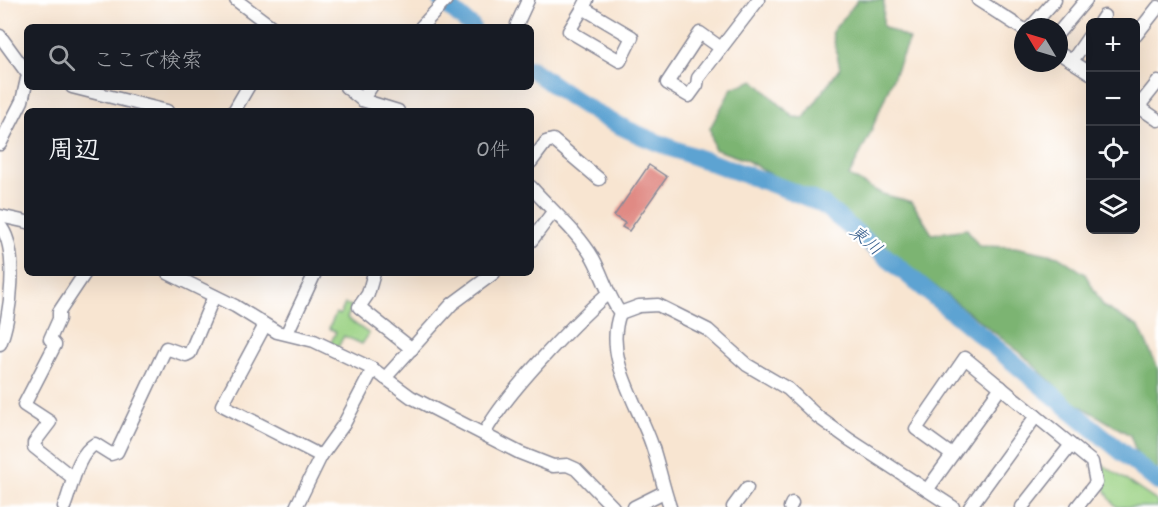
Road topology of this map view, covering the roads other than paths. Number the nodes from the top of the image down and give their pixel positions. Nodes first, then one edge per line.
1 (237, 0) edge
2 (446, 0) edge
3 (528, 0) edge
4 (758, 0) edge
5 (978, 0) edge
6 (1054, 0) edge
7 (1086, 0) edge
8 (585, 4) edge
9 (1157, 11) edge
10 (1038, 18) edge
11 (1068, 21) edge
12 (1014, 23) edge
13 (268, 24) edge
14 (423, 24) edge
15 (517, 24) dead end
16 (1140, 30) edge
17 (0, 36) edge
18 (1086, 41) edge
19 (721, 48) junction
20 (1068, 58) edge
21 (1072, 61) junction
22 (24, 69) edge
23 (1088, 72) edge
24 (1158, 82) edge
25 (24, 90) edge
26 (82, 90) edge
27 (246, 90) edge
28 (350, 90) edge
29 (369, 90) edge
30 (362, 100) junction
31 (1140, 103) edge
32 (142, 108) edge
33 (236, 108) edge
34 (388, 108) edge
35 (1140, 108) edge
36 (1158, 120) edge
37 (0, 144) edge
38 (534, 158) edge
39 (599, 179) dead end
40 (534, 190) edge
41 (553, 212) junction
42 (0, 216) edge
43 (24, 221) edge
44 (0, 226) edge
45 (534, 238) edge
46 (83, 276) edge
47 (174, 276) edge
48 (314, 276) edge
49 (373, 276) edge
50 (490, 276) edge
51 (607, 294) junction
52 (214, 296) junction
53 (620, 313) junction
54 (265, 325) junction
55 (287, 333) junction
56 (0, 344) edge
57 (412, 349) junction
58 (373, 369) junction
59 (385, 378) junction
60 (1001, 387) junction
61 (1036, 416) junction
62 (484, 435) junction
63 (1071, 445) junction
64 (952, 455) junction
65 (321, 456) junction
66 (73, 478) junction
67 (747, 488) dead end
68 (927, 490) junction
69 (664, 492) junction
70 (64, 507) edge
71 (296, 507) edge
72 (613, 507) edge
73 (634, 507) edge
74 (670, 507) edge
75 (732, 507) edge
76 (953, 507) edge
77 (970, 507) edge
78 (1022, 507) edge
79 (1077, 507) edge

1 - 13 street
2 - 14 street
3 - 15 street
4 - 19 street
5 - 12 street
6 - 10 street
7 - 11 street
8 - 8 street
9 - 16 street
17 - 22 street
18 - 21 street
19 - 19 street
20 - 21 street
21 - 23 street
24 - 31 street
25 - 37 street
26 - 32 street
27 - 33 street
28 - 30 street
29 - 30 street
30 - 34 street
35 - 36 street
38 - 39 street
40 - 41 street
41 - 45 street
41 - 51 street
42 - 43 street
44 - 56 street
46 - 66 street
47 - 52 street
48 - 55 street
49 - 57 street
50 - 57 street
51 - 53 street
51 - 62 street
52 - 54 street
52 - 66 street
53 - 68 street
53 - 69 street
54 - 55 street
54 - 65 street
55 - 58 street
57 - 59 street
58 - 59 street
58 - 65 street
59 - 62 street
60 - 61 street
60 - 64 street
60 - 64 street
61 - 63 street
61 - 77 street
62 - 72 street
63 - 78 street
63 - 79 street
64 - 68 street
65 - 71 street
66 - 70 street
67 - 75 street
68 - 76 street
69 - 73 street
69 - 74 street

